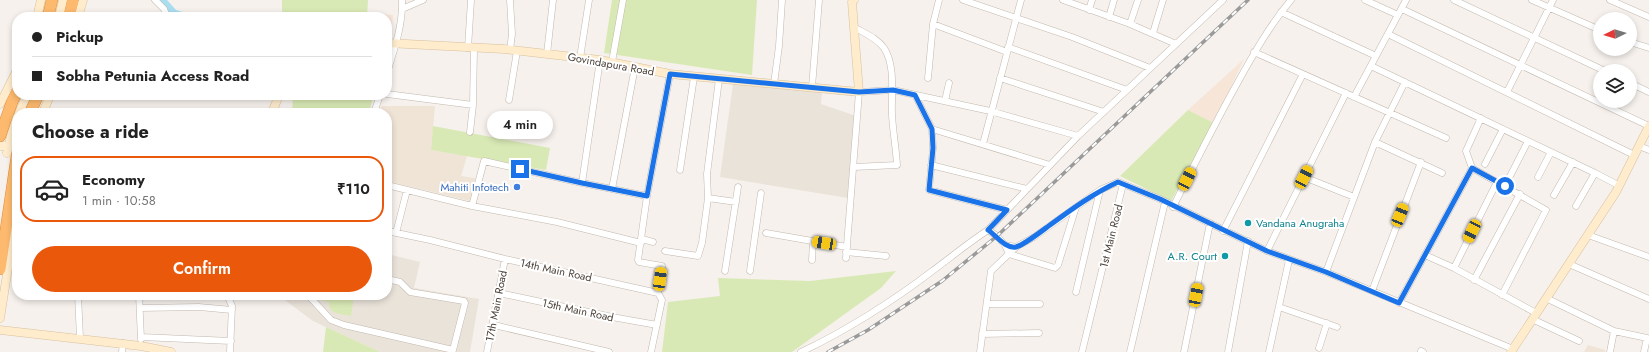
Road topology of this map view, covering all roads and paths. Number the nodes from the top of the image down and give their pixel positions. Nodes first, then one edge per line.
1 (41, 0) edge
2 (52, 0) edge
3 (64, 0) edge
4 (74, 0) edge
5 (83, 0) edge
6 (155, 0) edge
7 (402, 0) edge
8 (423, 0) edge
9 (471, 0) edge
10 (510, 0) edge
11 (553, 0) edge
12 (589, 0) edge
13 (623, 0) edge
14 (782, 0) edge
15 (819, 0) edge
16 (854, 0) edge
17 (939, 0) edge
18 (963, 0) edge
19 (1021, 0) edge
20 (1092, 0) edge
21 (1114, 0) edge
22 (1138, 0) edge
23 (1164, 0) edge
24 (1222, 0) edge
25 (1291, 0) edge
26 (1365, 0) edge
27 (1406, 0) edge
28 (1454, 0) edge
29 (1532, 0) edge
30 (1553, 0) edge
31 (1610, 0) edge
32 (1067, 1) edge
33 (1549, 8) junction
34 (402, 9) junction
35 (1402, 9) junction
36 (1089, 10) junction
37 (38, 12) edge
38 (49, 12) edge
39 (60, 12) edge
40 (70, 12) edge
41 (79, 12) edge
42 (165, 12) edge
43 (1281, 12) junction
44 (1398, 15) junction
45 (1109, 17) junction
46 (1649, 17) edge
47 (1016, 18) junction
48 (933, 24) junction
49 (1130, 24) junction
50 (854, 27) junction
51 (1593, 27) edge
52 (1153, 33) junction
53 (1388, 34) junction
54 (1534, 37) junction
55 (392, 44) edge
56 (396, 44) junction
57 (1176, 44) junction
58 (1637, 44) edge
59 (471, 48) junction
60 (1649, 48) edge
61 (1008, 49) junction
62 (513, 50) junction
63 (1254, 52) junction
64 (547, 54) junction
65 (1376, 56) junction
66 (392, 57) edge
67 (580, 58) junction
68 (600, 60) junction
69 (612, 62) junction
70 (1520, 65) junction
71 (1593, 65) edge
72 (1371, 66) junction
73 (635, 67) junction
74 (1150, 68) junction
75 (670, 74) junction
76 (1303, 74) junction
77 (694, 77) junction
78 (928, 78) dead end
79 (1000, 78) junction
80 (719, 79) junction
81 (12, 80) edge
82 (1405, 82) junction
83 (949, 83) dead end
84 (774, 84) junction
85 (1637, 86) edge
86 (812, 87) junction
87 (893, 90) junction
88 (1127, 90) junction
89 (859, 92) junction
90 (1507, 92) junction
91 (1649, 92) edge
92 (1346, 93) junction
93 (392, 95) edge
94 (915, 95) junction
95 (1354, 97) junction
96 (13, 100) edge
97 (509, 100) dead end
98 (944, 101) junction
99 (0, 104) edge
100 (473, 105) junction
101 (990, 111) junction
102 (1104, 112) junction
103 (1389, 112) junction
104 (1481, 118) junction
105 (1649, 126) edge
106 (932, 129) junction
107 (1503, 129) junction
108 (470, 132) dead end
109 (0, 136) edge
110 (1078, 136) junction
111 (1446, 138) dead end
112 (1528, 141) junction
113 (1375, 142) junction
114 (982, 144) junction
115 (0, 146) edge
116 (1639, 146) junction
117 (1649, 150) edge
118 (10, 151) edge
119 (1551, 152) junction
120 (1634, 155) junction
121 (1421, 162) junction
122 (1573, 162) junction
123 (1485, 164) dead end
124 (931, 165) junction
125 (1050, 165) junction
126 (854, 167) junction
127 (1472, 168) junction
128 (680, 170) dead end
129 (1442, 172) dead end
130 (1595, 173) junction
131 (1304, 177) junction
132 (1538, 177) dead end
133 (1497, 182) junction
134 (582, 183) junction
135 (1123, 184) junction
136 (392, 186) edge
137 (1505, 186) junction
138 (1618, 186) junction
139 (738, 187) dead end
140 (612, 189) junction
141 (1027, 189) junction
142 (407, 190) junction
143 (1100, 190) junction
144 (762, 193) dead end
145 (1520, 194) junction
146 (1554, 195) dead end
147 (647, 196) junction
148 (1354, 197) junction
149 (708, 198) junction
150 (736, 202) junction
151 (1165, 202) junction
152 (472, 206) junction
153 (1576, 206) dead end
154 (1076, 207) junction
155 (1173, 207) junction
156 (1007, 210) junction
157 (1210, 223) junction
158 (988, 230) junction
159 (1223, 231) junction
160 (392, 232) edge
161 (396, 233) junction
162 (766, 233) dead end
163 (1588, 235) junction
164 (641, 241) junction
165 (1248, 241) junction
166 (653, 242) dead end
167 (813, 242) junction
168 (1005, 245) junction
169 (1016, 247) junction
170 (12, 249) edge
171 (665, 251) dead end
172 (1267, 251) junction
173 (846, 252) junction
174 (1009, 254) junction
175 (1425, 255) junction
176 (886, 256) dead end
177 (1649, 257) edge
178 (505, 259) junction
179 (812, 260) dead end
180 (1289, 260) junction
181 (1569, 264) junction
182 (1454, 268) junction
183 (0, 269) edge
184 (726, 271) dead end
185 (750, 271) dead end
186 (1326, 272) junction
187 (392, 280) edge
188 (1474, 280) junction
189 (1372, 291) junction
190 (658, 292) junction
191 (1076, 292) dead end
192 (499, 293) junction
193 (1502, 295) junction
194 (1546, 298) junction
195 (1649, 299) edge
196 (78, 300) edge
197 (139, 300) edge
198 (229, 300) edge
199 (313, 300) edge
200 (1399, 303) junction
201 (987, 304) junction
202 (1040, 304) dead end
203 (1279, 307) junction
204 (140, 308) junction
205 (232, 310) junction
206 (1534, 316) junction
207 (0, 318) edge
208 (1327, 323) junction
209 (494, 325) junction
210 (657, 325) junction
211 (1337, 327) dead end
212 (0, 330) edge
213 (1614, 331) junction
214 (1039, 333) dead end
215 (982, 334) junction
216 (141, 337) junction
217 (80, 338) junction
218 (231, 341) junction
219 (1579, 341) dead end
220 (141, 346) junction
221 (123, 348) edge
222 (1319, 348) dead end
223 (1512, 350) edge
224 (172, 352) edge
225 (230, 352) edge
226 (487, 352) edge
227 (609, 352) edge
228 (651, 352) edge
229 (801, 352) edge
230 (980, 352) edge
231 (1082, 352) edge
232 (1130, 352) edge
233 (1184, 352) edge
234 (1228, 352) edge
235 (1269, 352) edge
236 (1610, 352) edge
237 (1644, 352) edge

1 - 37 street
2 - 38 highway
3 - 39 street
4 - 40 highway
5 - 41 street
6 - 42 street
7 - 34 street
8 - 34 street
9 - 59 street
10 - 62 street
11 - 64 street
12 - 67 street
13 - 69 street
14 - 84 street
15 - 86 street
16 - 50 street
17 - 48 street
18 - 47 street
19 - 47 street
20 - 36 street
21 - 45 street
22 - 49 street
23 - 52 street
24 - 57 street
25 - 43 street
26 - 44 street
27 - 35 street
28 - 54 street
29 - 33 street
30 - 33 street
31 - 46 street
32 - 36 street
33 - 51 street
33 - 54 street
34 - 56 street
35 - 44 street
35 - 70 street
36 - 45 street
43 - 63 street
43 - 65 street
44 - 53 street
45 - 49 street
47 - 61 street
47 - 74 street
48 - 61 street
48 - 78 street
49 - 52 street
50 - 87 street
50 - 89 street
52 - 57 street
53 - 65 street
53 - 90 street
54 - 70 street
54 - 71 street
55 - 56 street, Govindapura Road
56 - 59 street, Govindapura Road
56 - 66 street
57 - 74 street
58 - 60 street
59 - 62 street, Govindapura Road
59 - 100 street
61 - 79 street
61 - 88 street
62 - 64 street, Govindapura Road
62 - 97 street
63 - 76 street
63 - 155 street
64 - 67 street, Govindapura Road
65 - 72 street
67 - 68 street, Govindapura Road
68 - 69 street, Govindapura Road
68 - 134 street
69 - 73 street, Govindapura Road
70 - 90 street
70 - 105 street
72 - 82 street
72 - 95 street
73 - 75 street, Govindapura Road
73 - 140 street
74 - 88 street
75 - 77 street, Govindapura Road
75 - 147 street
76 - 92 street
76 - 159 street
77 - 80 street, Govindapura Road
77 - 128 street
79 - 101 street
79 - 102 street
80 - 84 street, Govindapura Road
80 - 149 street
81 - 99 street
82 - 103 street
82 - 104 street
83 - 98 street
84 - 86 street, Govindapura Road
85 - 91 street
86 - 89 street, Govindapura Road
87 - 89 street
87 - 94 street
87 - 126 street
88 - 102 street
89 - 126 street
90 - 120 street
92 - 95 street
92 - 131 street
93 - 100 street
94 - 98 street
94 - 106 street
95 - 103 street
96 - 109 highway
98 - 101 street
100 - 108 street
101 - 110 street
101 - 114 street
102 - 110 street
103 - 111 street
103 - 113 street
104 - 107 street
104 - 127 street
105 - 116 street
106 - 114 street
106 - 124 street
107 - 112 street
107 - 123 street
110 - 125 street
112 - 119 street
112 - 137 street
113 - 121 street
113 - 148 street
114 - 125 street
115 - 118 street
116 - 117 street
116 - 120 street
118 - 183 highway
119 - 122 street
119 - 132 street
120 - 138 street
121 - 129 street
121 - 189 street
122 - 130 street
122 - 146 street
124 - 141 street
124 - 156 street
125 - 141 street
126 - 173 street
127 - 133 street
127 - 175 street
130 - 138 street
130 - 153 street
131 - 148 street
131 - 172 street
133 - 137 street
133 - 182 street
134 - 140 street
134 - 152 street
135 - 143 street
135 - 151 street
135 - 231 street, 1st Main Road
136 - 142 street
137 - 145 street
138 - 163 street
139 - 150 street
140 - 147 street
141 - 156 street
142 - 152 street
142 - 161 street
143 - 154 street
143 - 191 street
144 - 185 street
145 - 188 street
145 - 193 street
147 - 164 street
148 - 186 street
149 - 150 street
149 - 171 street
150 - 184 street
151 - 155 street
151 - 232 street
152 - 164 street
154 - 169 street
154 - 174 street
155 - 157 street
156 - 158 street
157 - 159 street
157 - 233 street
158 - 168 street
158 - 229 street
159 - 165 street
160 - 161 street, 14th Main Road
161 - 178 street, 14th Main Road
162 - 167 street
163 - 177 street
163 - 181 street
164 - 166 street
164 - 190 street
165 - 172 street
165 - 234 street
167 - 173 street
167 - 179 street
168 - 169 street
168 - 174 street
169 - 174 street
170 - 207 street
172 - 180 street
173 - 176 street
174 - 201 street
175 - 182 street
175 - 200 street
178 - 190 street, 14th Main Road
178 - 192 street, 17th Main Road
180 - 186 street
180 - 203 street
181 - 194 street
181 - 195 street
182 - 188 street
186 - 189 street
187 - 199 street
188 - 193 street
189 - 200 street
190 - 210 street
192 - 209 street, 17th Main Road
192 - 210 street, 15th Main Road
193 - 206 street
194 - 206 street
194 - 213 street
196 - 217 street
197 - 204 street
198 - 205 street
200 - 223 street
201 - 202 street
201 - 215 street
203 - 208 street
203 - 235 street
204 - 205 street
204 - 216 street
205 - 218 street
206 - 219 street
206 - 223 street
208 - 211 street
208 - 222 street
209 - 226 street, 17th Main Road
209 - 227 street
210 - 228 street
212 - 217 street
213 - 236 street
213 - 237 street
214 - 215 street
215 - 230 street
216 - 218 street
216 - 220 street
217 - 221 street
218 - 225 street
220 - 221 street
220 - 224 street

